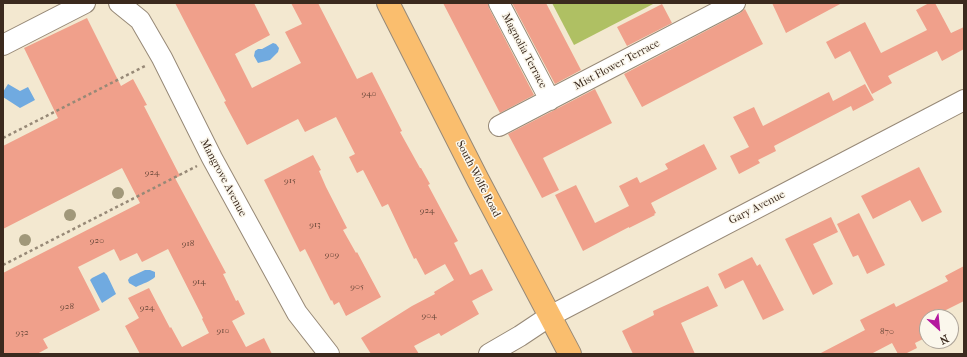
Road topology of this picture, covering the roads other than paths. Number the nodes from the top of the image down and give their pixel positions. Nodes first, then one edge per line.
1 (85, 3) edge
2 (119, 3) edge
3 (388, 3) edge
4 (499, 3) edge
5 (735, 3) edge
6 (3, 45) edge
7 (550, 100) junction
8 (964, 100) edge
9 (499, 126) dead end
10 (550, 316) junction
11 (329, 354) edge
12 (489, 354) edge
13 (570, 354) edge

1 - 6 street
2 - 11 street, Mangrove Avenue
3 - 10 main road, South Wolfe Road
4 - 7 street, Magnolia Terrace
5 - 7 street, Mist Flower Terrace
7 - 9 street, Mist Flower Terrace
8 - 10 street, Gary Avenue
10 - 12 street, Gary Avenue
10 - 13 main road, South Wolfe Road

